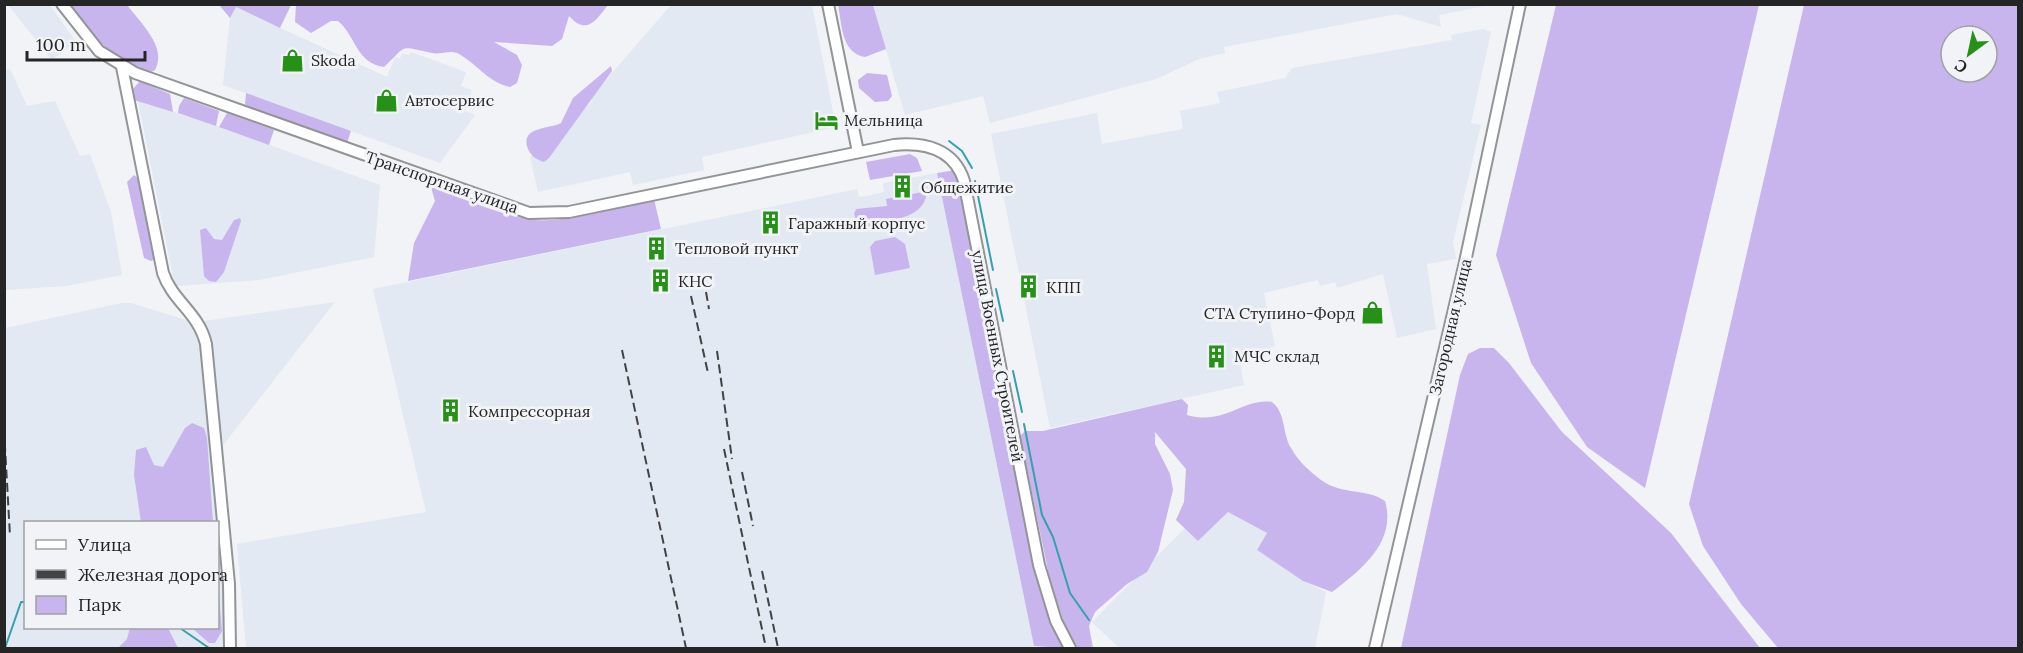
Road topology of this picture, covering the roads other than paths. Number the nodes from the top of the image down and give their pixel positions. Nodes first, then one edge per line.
1 (62, 4) edge
2 (828, 4) edge
3 (1520, 4) edge
4 (122, 67) junction
5 (858, 152) junction
6 (230, 648) edge
7 (1070, 648) edge
8 (1375, 648) edge

1 - 4 street, Транспортная улица
2 - 5 street
3 - 8 street, Загородная улица
4 - 5 street, Транспортная улица
4 - 6 street
5 - 7 street, улица Военных Строителей

